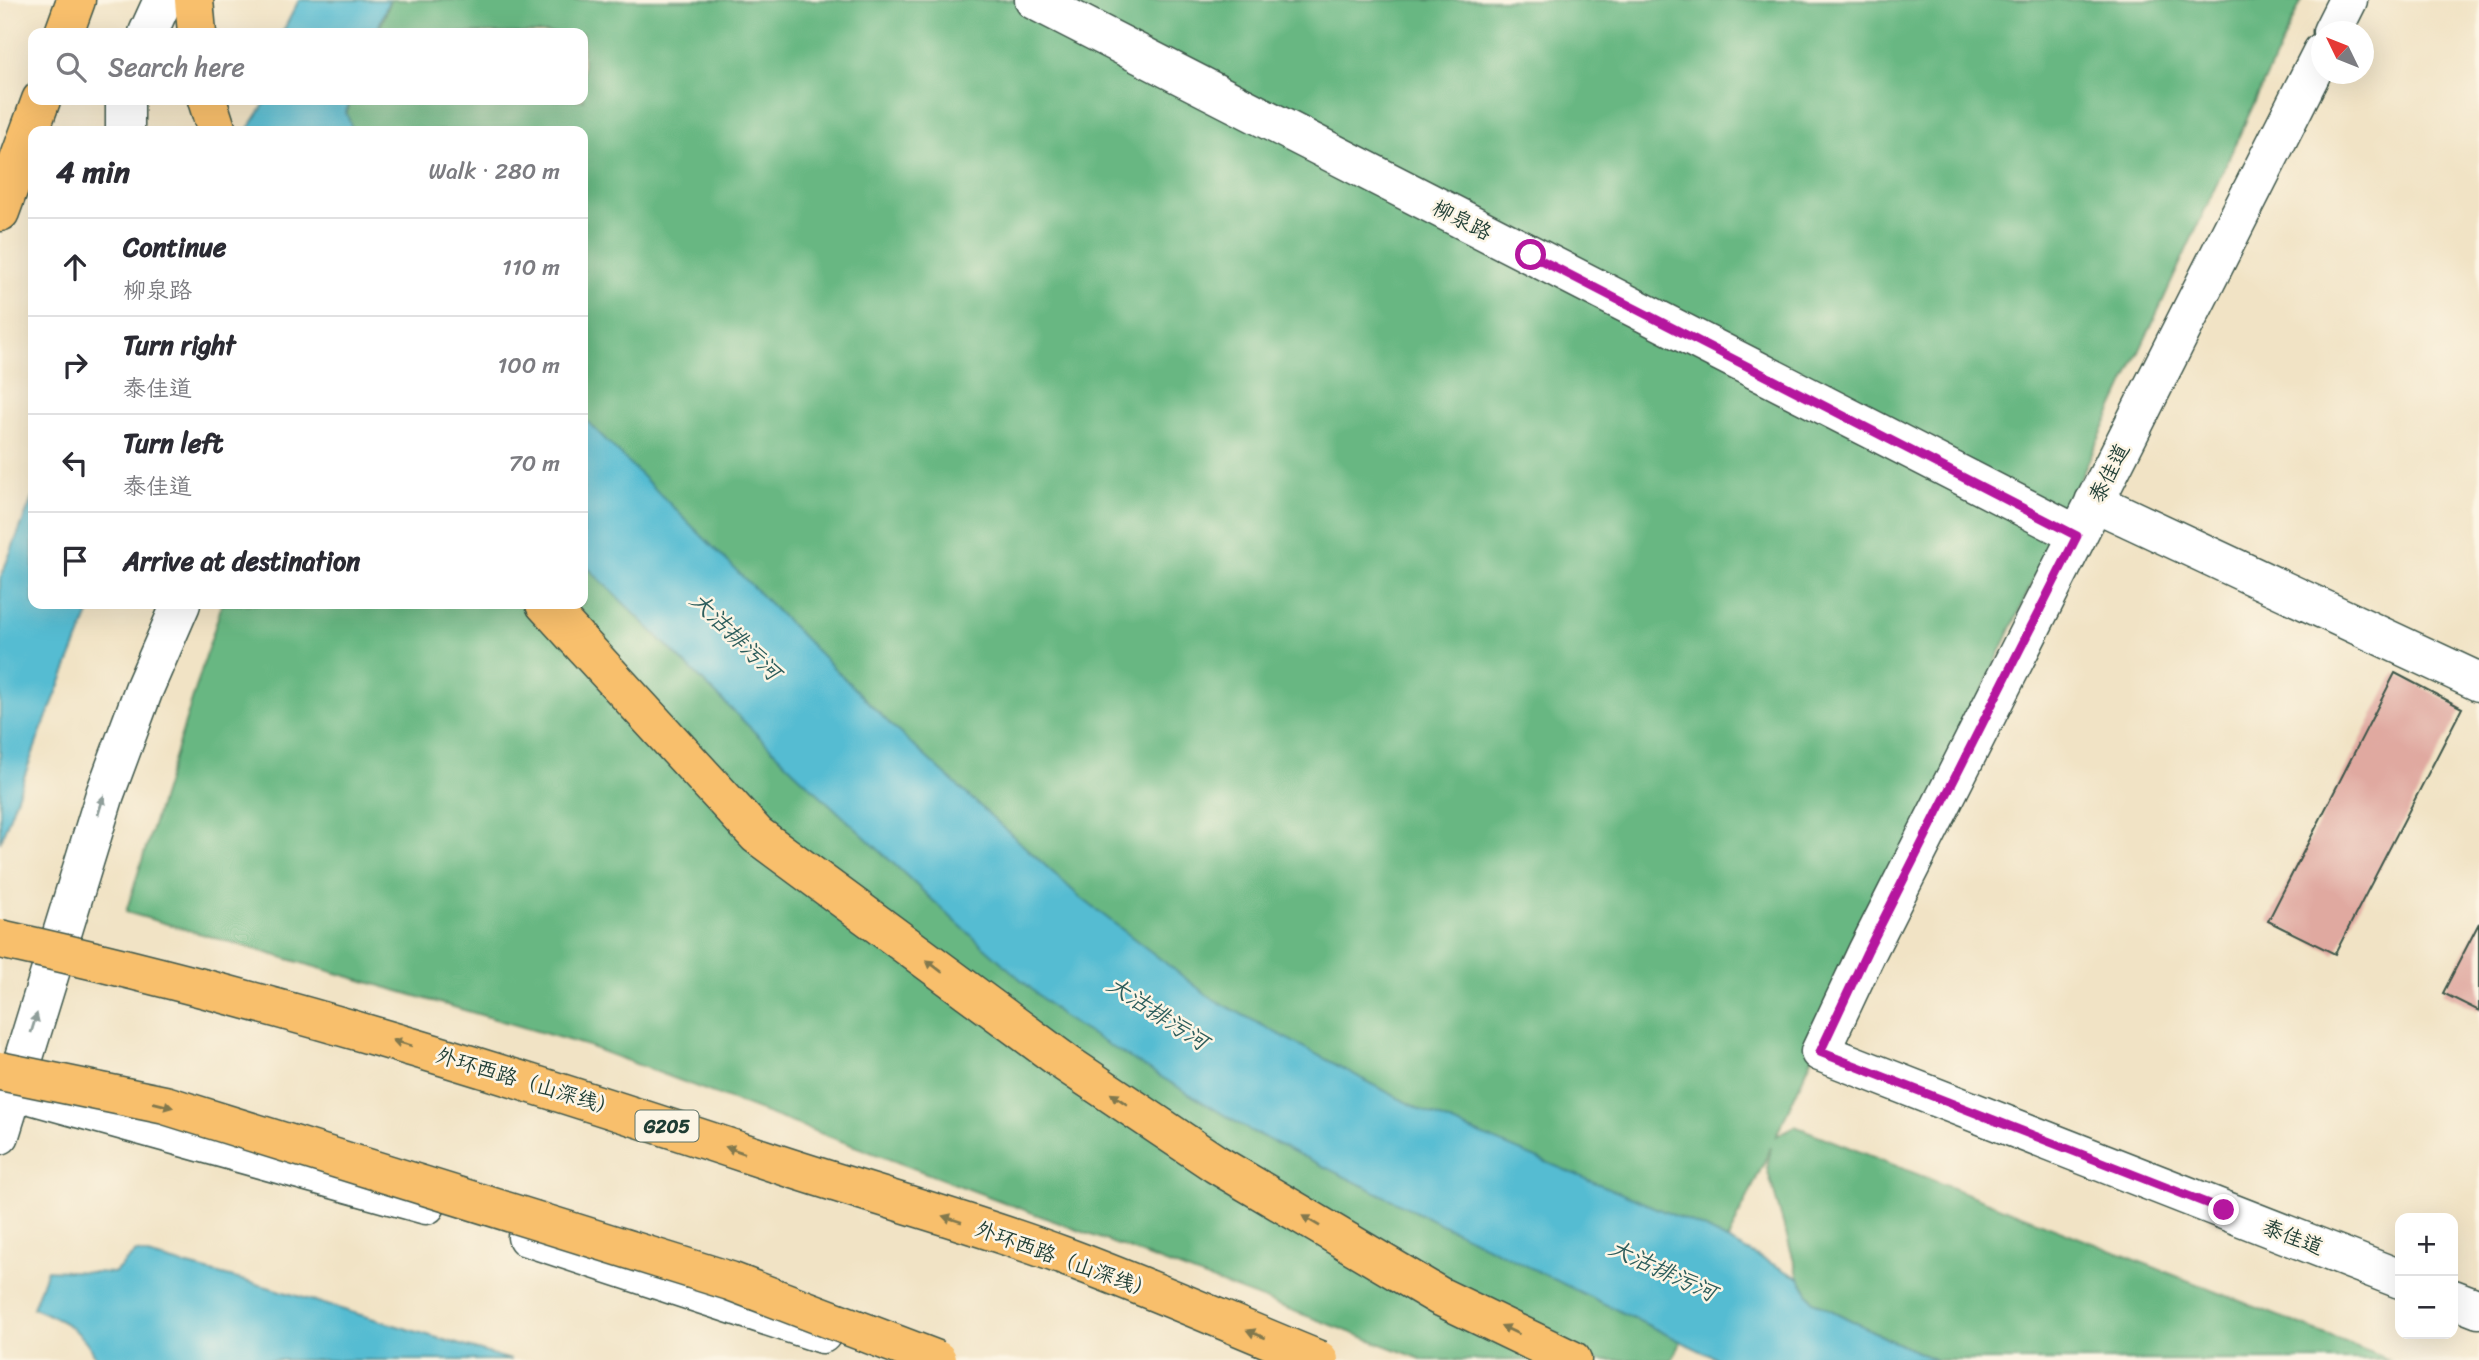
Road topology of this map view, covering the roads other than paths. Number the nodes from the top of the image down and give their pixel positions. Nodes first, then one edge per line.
1 (76, 0) edge
2 (163, 0) edge
3 (194, 0) edge
4 (1034, 0) edge
5 (2348, 0) edge
6 (2338, 21) edge
7 (66, 28) edge
8 (150, 28) edge
9 (197, 28) edge
10 (2311, 74) edge
11 (39, 105) edge
12 (125, 105) edge
13 (209, 105) edge
14 (31, 126) edge
15 (125, 126) edge
16 (215, 126) edge
17 (28, 136) edge
18 (0, 212) edge
19 (2086, 519) junction
20 (179, 609) edge
21 (550, 609) edge
22 (2479, 682) edge
23 (0, 939) edge
24 (7, 1080) edge
25 (0, 1135) edge
26 (2395, 1277) edge
27 (2458, 1301) edge
28 (2479, 1310) edge
29 (901, 1360) edge
30 (937, 1360) edge
31 (1319, 1360) edge
32 (1572, 1360) edge

1 - 7 highway
2 - 8 street
3 - 9 highway
4 - 19 street, 柳泉路
5 - 6 street
10 - 19 street, 泰佳道
11 - 14 highway
12 - 15 street
13 - 16 highway
17 - 18 highway
19 - 22 street, 柳泉路
19 - 26 street, 泰佳道
24 -> 20 street
32 -> 21 highway
31 -> 23 highway, 外环西路（山深线） / G205, bridge
24 - 25 street
24 - 29 street
24 -> 30 highway, bridge
27 - 28 street

